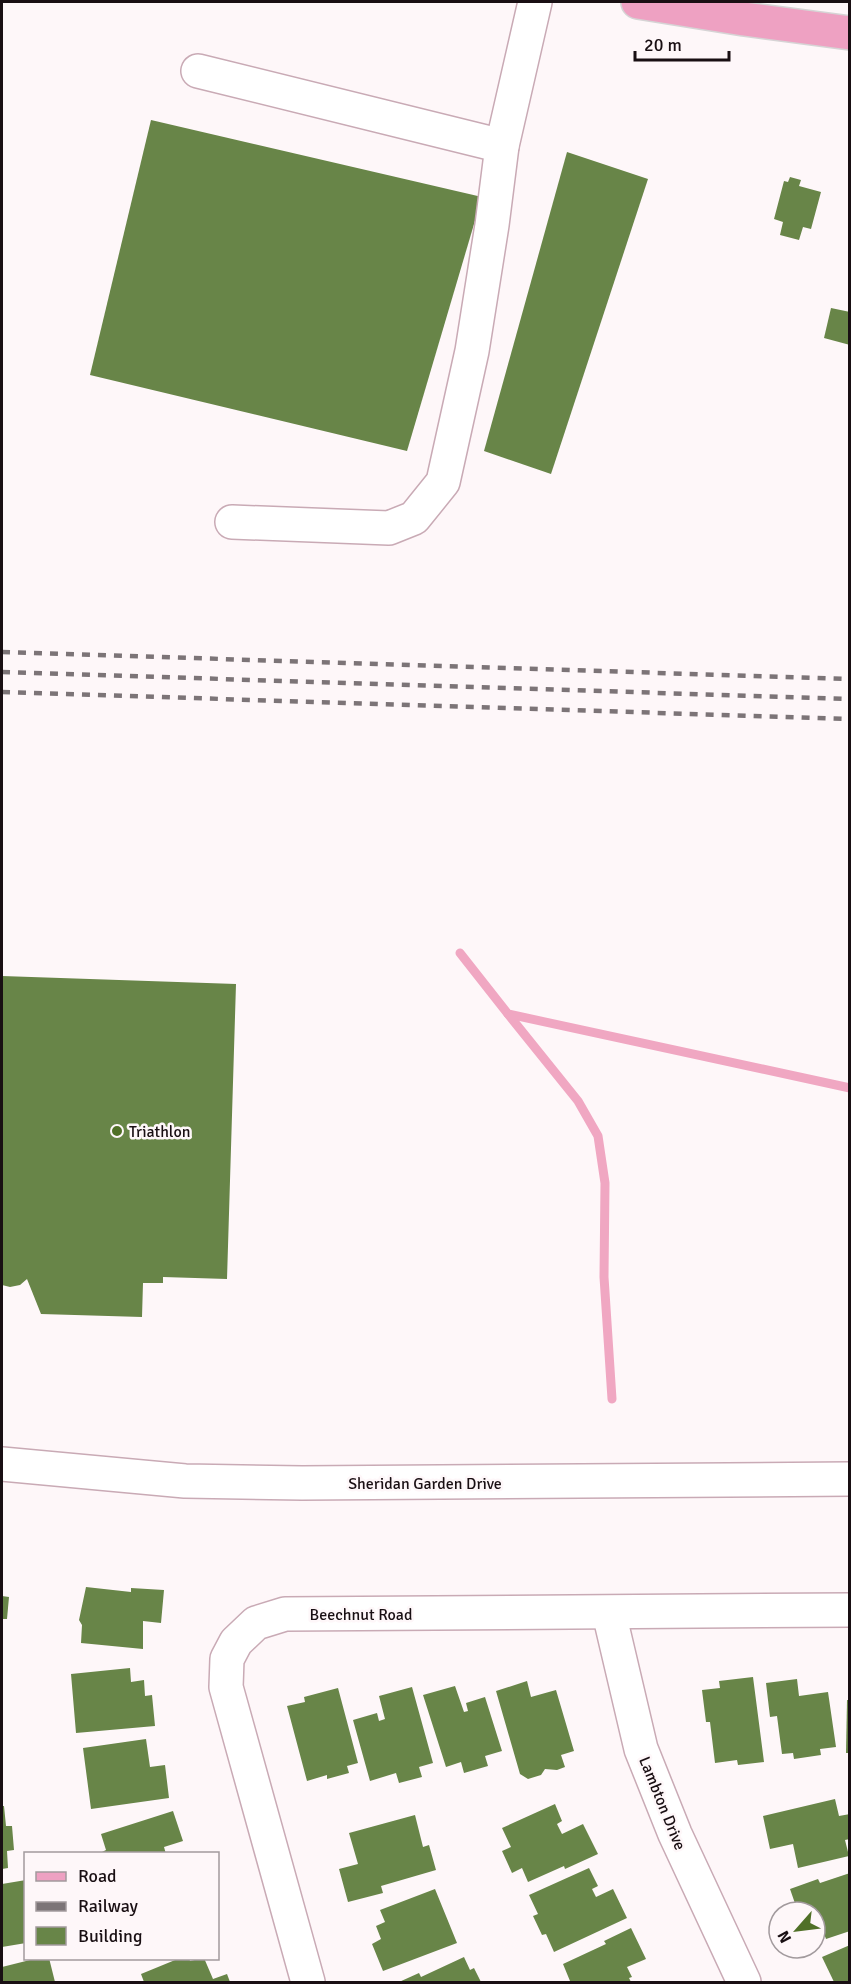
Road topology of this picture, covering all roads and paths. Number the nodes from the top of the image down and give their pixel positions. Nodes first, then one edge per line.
1 (535, 2) edge
2 (638, 2) edge
3 (758, 11) edge
4 (849, 33) edge
5 (198, 71) dead end
6 (502, 146) junction
7 (232, 522) dead end
8 (2, 1464) edge
9 (849, 1479) edge
10 (849, 1610) edge
11 (609, 1613) junction
12 (308, 1983) edge
13 (744, 1983) edge

1 - 6 street
2 - 3 main road
3 - 4 main road
5 - 6 street
6 - 7 street
8 - 9 street, Sheridan Garden Drive
10 - 11 street, Beechnut Road
11 - 12 street, Beechnut Road
11 - 13 street, Lambton Drive

